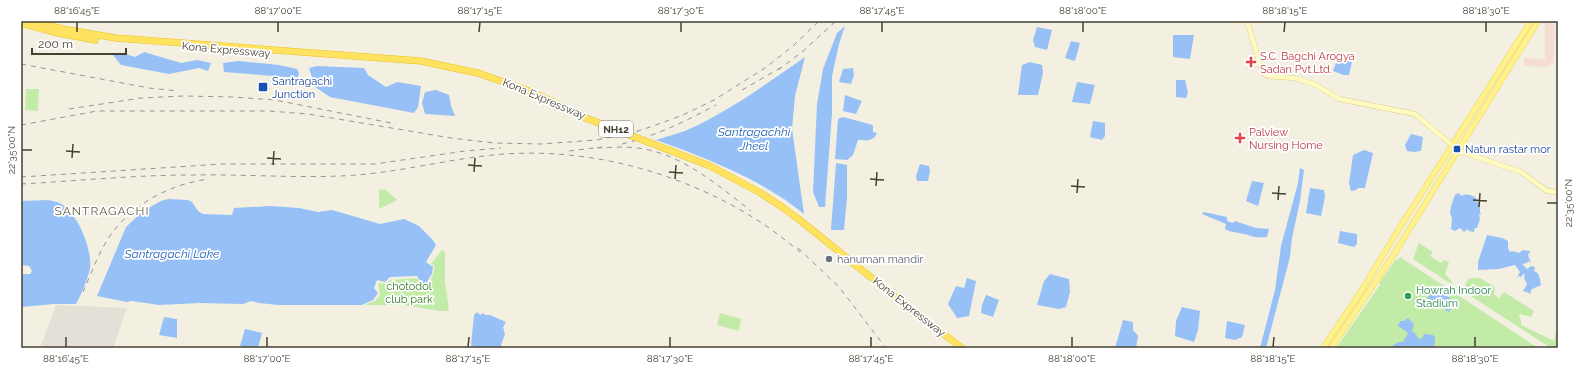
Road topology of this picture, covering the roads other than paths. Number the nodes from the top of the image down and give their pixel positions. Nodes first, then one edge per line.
1 (30, 21) edge
2 (1247, 21) edge
3 (1531, 21) edge
4 (1538, 21) edge
5 (21, 23) edge
6 (305, 55) junction
7 (1452, 145) junction
8 (1459, 150) junction
9 (1558, 192) edge
10 (782, 207) junction
11 (955, 348) edge
12 (962, 348) edge
13 (1323, 348) edge
14 (1331, 348) edge

1 - 6 highway, Kona Expressway / NH12
2 - 7 main road
3 - 7 main road
4 - 8 main road
5 - 6 highway, Kona Expressway / NH12
6 - 10 highway, Kona Expressway / NH12, bridge
7 - 8 main road
7 - 13 main road
8 - 9 main road
8 - 14 main road
10 - 11 highway, Kona Expressway / NH12
10 - 12 highway, Kona Expressway / NH12

